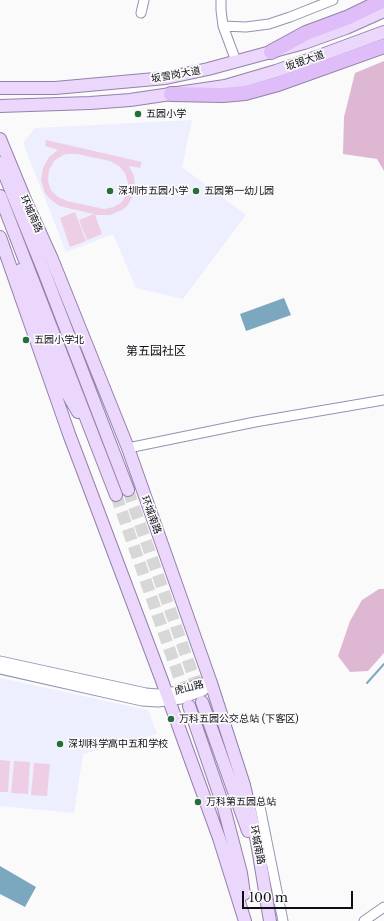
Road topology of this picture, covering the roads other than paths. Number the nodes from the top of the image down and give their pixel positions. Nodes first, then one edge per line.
1 (144, 0) edge
2 (221, 0) edge
3 (333, 0) edge
4 (384, 0) edge
5 (384, 11) edge
6 (142, 13) dead end
7 (223, 26) junction
8 (384, 32) edge
9 (384, 46) edge
10 (272, 52) junction
11 (236, 61) junction
12 (225, 86) joint
13 (0, 88) edge
14 (171, 94) junction
15 (0, 106) edge
16 (0, 139) edge
17 (0, 163) edge
18 (0, 196) edge
19 (0, 230) edge
20 (0, 237) edge
21 (52, 259) junction
22 (384, 400) edge
23 (96, 405) junction
24 (97, 443) junction
25 (128, 448) junction
26 (128, 490) tunnel mouth
27 (116, 494) tunnel mouth
28 (0, 661) edge
29 (0, 669) edge
30 (211, 683) junction
31 (168, 697) junction
32 (202, 702) tunnel mouth
33 (189, 706) tunnel mouth
34 (259, 802) dead end
35 (268, 901) junction
36 (384, 907) edge
37 (246, 921) edge
38 (270, 921) edge
39 (283, 921) edge
40 (364, 921) edge

1 - 6 street
2 - 7 street
3 - 7 street
4 - 10 highway
5 - 10 main road, 坂雪岗大道
7 - 11 street
8 - 12 main road, 坂银大道
9 - 14 highway
10 - 11 main road, 坂雪岗大道
11 - 13 main road, 坂雪岗大道
12 - 14 main road, 坂雪岗大道
14 - 15 main road, 坂雪岗大道
16 - 21 main road, 环城南路
17 - 23 main road, 环城南路
18 - 24 main road
19 - 24 main road
20 - 31 main road
21 - 23 main road
21 - 25 main road, 环城南路
22 - 25 street
23 - 26 main road, 环城南路
24 - 27 main road
25 - 30 main road, 环城南路
28 - 31 street, 虎山路
29 - 31 street, 虎山路
30 - 31 street, 虎山路
30 - 35 main road, 环城南路
31 - 37 main road
32 - 35 main road, 环城南路
33 - 37 main road
34 - 39 street
35 - 38 main road, 环城南路
36 - 40 street

